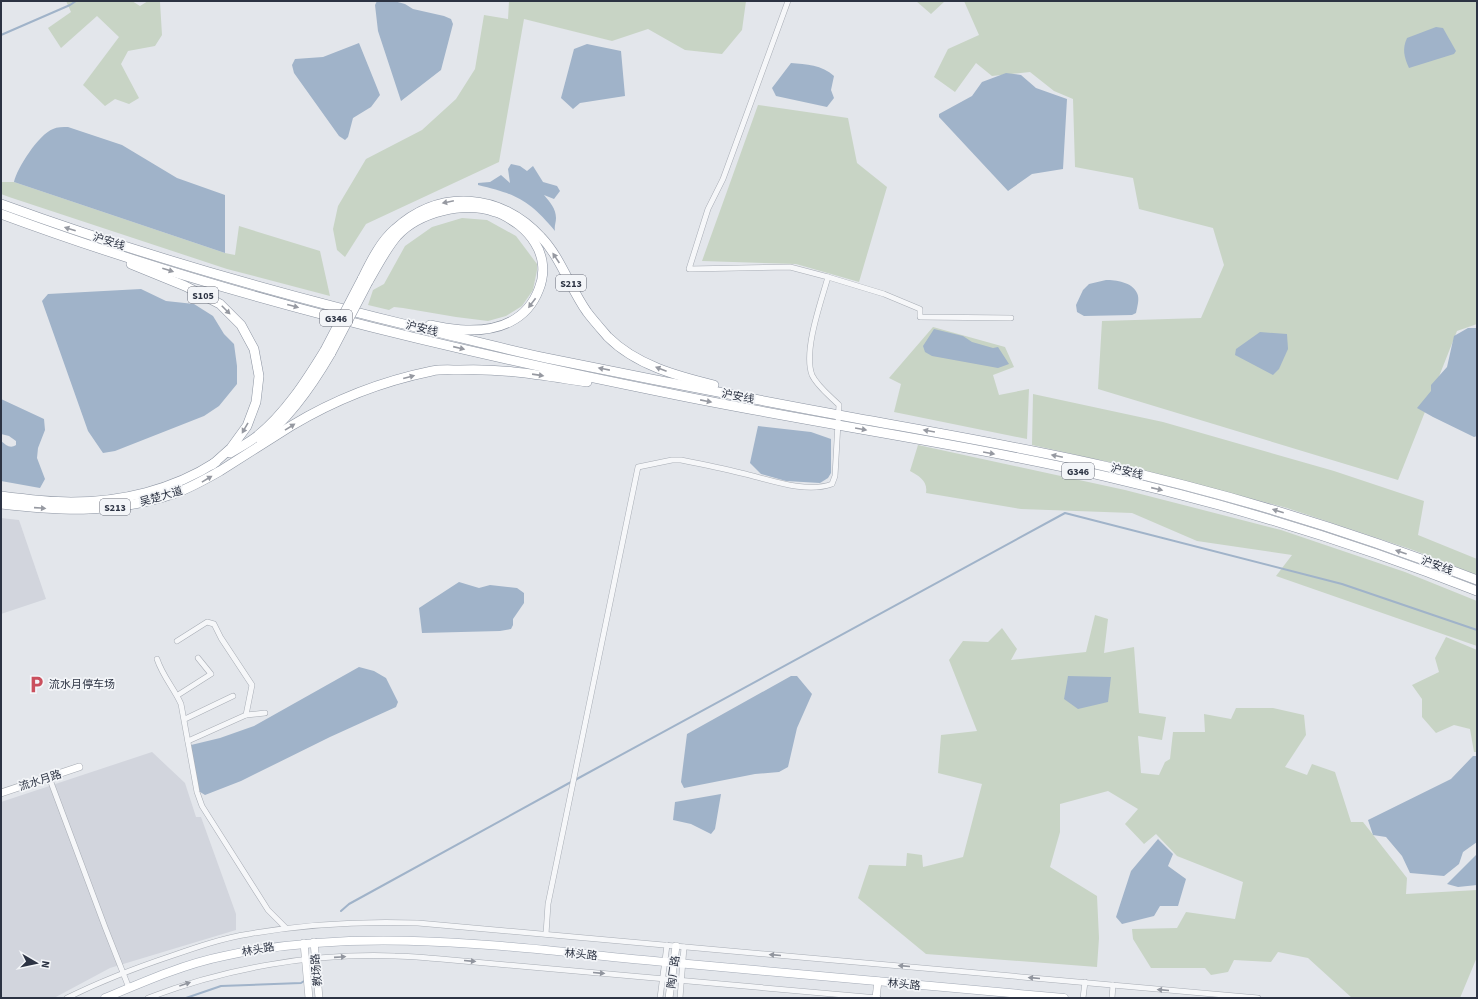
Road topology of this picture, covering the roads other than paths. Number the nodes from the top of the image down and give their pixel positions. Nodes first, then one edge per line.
1 (788, 1) edge
2 (1, 204) edge
3 (1, 214) edge
4 (11, 218) junction
5 (828, 277) junction
6 (365, 280) junction
7 (363, 314) junction
8 (1011, 318) dead end
9 (328, 352) junction
10 (667, 393) junction
11 (807, 409) junction
12 (838, 415) junction
13 (838, 425) junction
14 (212, 465) junction
15 (221, 470) junction
16 (1, 496) edge
17 (1, 504) edge
18 (1477, 580) edge
19 (1477, 591) edge
20 (177, 641) dead end
21 (198, 658) dead end
22 (158, 659) dead end
23 (178, 695) junction
24 (233, 696) dead end
25 (265, 713) dead end
26 (246, 715) junction
27 (185, 719) junction
28 (188, 741) junction
29 (79, 767) dead end
30 (49, 776) junction
31 (1, 793) edge
32 (286, 928) junction
33 (546, 934) junction
34 (314, 942) junction
35 (304, 943) junction
36 (667, 945) junction
37 (676, 946) junction
38 (684, 947) junction
39 (315, 959) junction
40 (306, 960) junction
41 (664, 962) junction
42 (674, 963) junction
43 (683, 964) junction
44 (123, 973) junction
45 (662, 979) junction
46 (672, 980) junction
47 (681, 980) junction
48 (878, 981) junction
49 (1085, 982) junction
50 (1113, 985) junction
51 (129, 988) junction
52 (67, 998) edge
53 (105, 998) edge
54 (148, 998) edge
55 (309, 998) edge
56 (319, 998) edge
57 (660, 998) edge
58 (669, 998) edge
59 (680, 998) edge
60 (876, 998) edge
61 (1064, 998) edge
62 (1083, 998) edge
63 (1112, 998) edge
64 (1258, 998) edge

1 - 5 street
7 -> 2 highway, 沪安线 / G346
3 - 4 highway, 沪安线 / G346
4 -> 10 highway, 沪安线 / G346
4 -> 14 highway, S105
5 - 8 street
5 - 12 street
6 -> 7 highway
6 - 9 highway, S213, bridge
11 -> 6 highway, S213
11 -> 7 highway, 沪安线 / G346
9 - 14 highway
9 - 15 highway
10 -> 13 highway, 沪安线 / G346
15 -> 10 highway
11 - 12 highway, 沪安线 / G346
12 - 13 street
18 -> 12 highway, 沪安线 / G346
13 -> 19 highway, 沪安线 / G346
13 - 33 street
14 - 16 highway, 吴楚大道 / S213
17 -> 15 highway, 吴楚大道 / S213
20 - 26 street
21 - 23 street
22 - 23 street
23 - 27 street
24 - 27 street
25 - 26 street
26 - 28 street
27 - 28 street
28 - 32 street
29 - 30 main road, 流水月路
30 - 31 main road, 流水月路
30 - 44 street
32 - 33 street
32 - 44 street
33 - 36 street
34 - 35 main road, 林头路
34 - 39 main road, 教场路
34 - 41 main road, 林头路
35 - 40 main road, 教场路
35 - 51 main road, 林头路
36 - 37 street
36 - 41 street
37 - 38 street
37 - 42 main road, 陶厂路
38 - 43 street
49 -> 38 street
39 - 40 street
39 -> 45 street
39 - 56 main road, 教场路
54 -> 40 street
40 - 55 main road, 教场路
41 - 42 main road, 林头路
41 - 45 street
42 - 43 main road, 林头路
42 - 46 main road, 陶厂路
43 - 47 street
43 - 48 main road, 林头路
44 - 51 street
44 - 52 street
45 - 46 street
45 - 57 street
46 - 47 street
46 - 58 main road, 陶厂路
47 - 59 street
47 - 60 street
48 - 60 main road
48 - 61 main road, 林头路
49 - 50 street
49 - 62 street
50 - 63 street
64 -> 50 street
51 - 53 main road, 林头路

